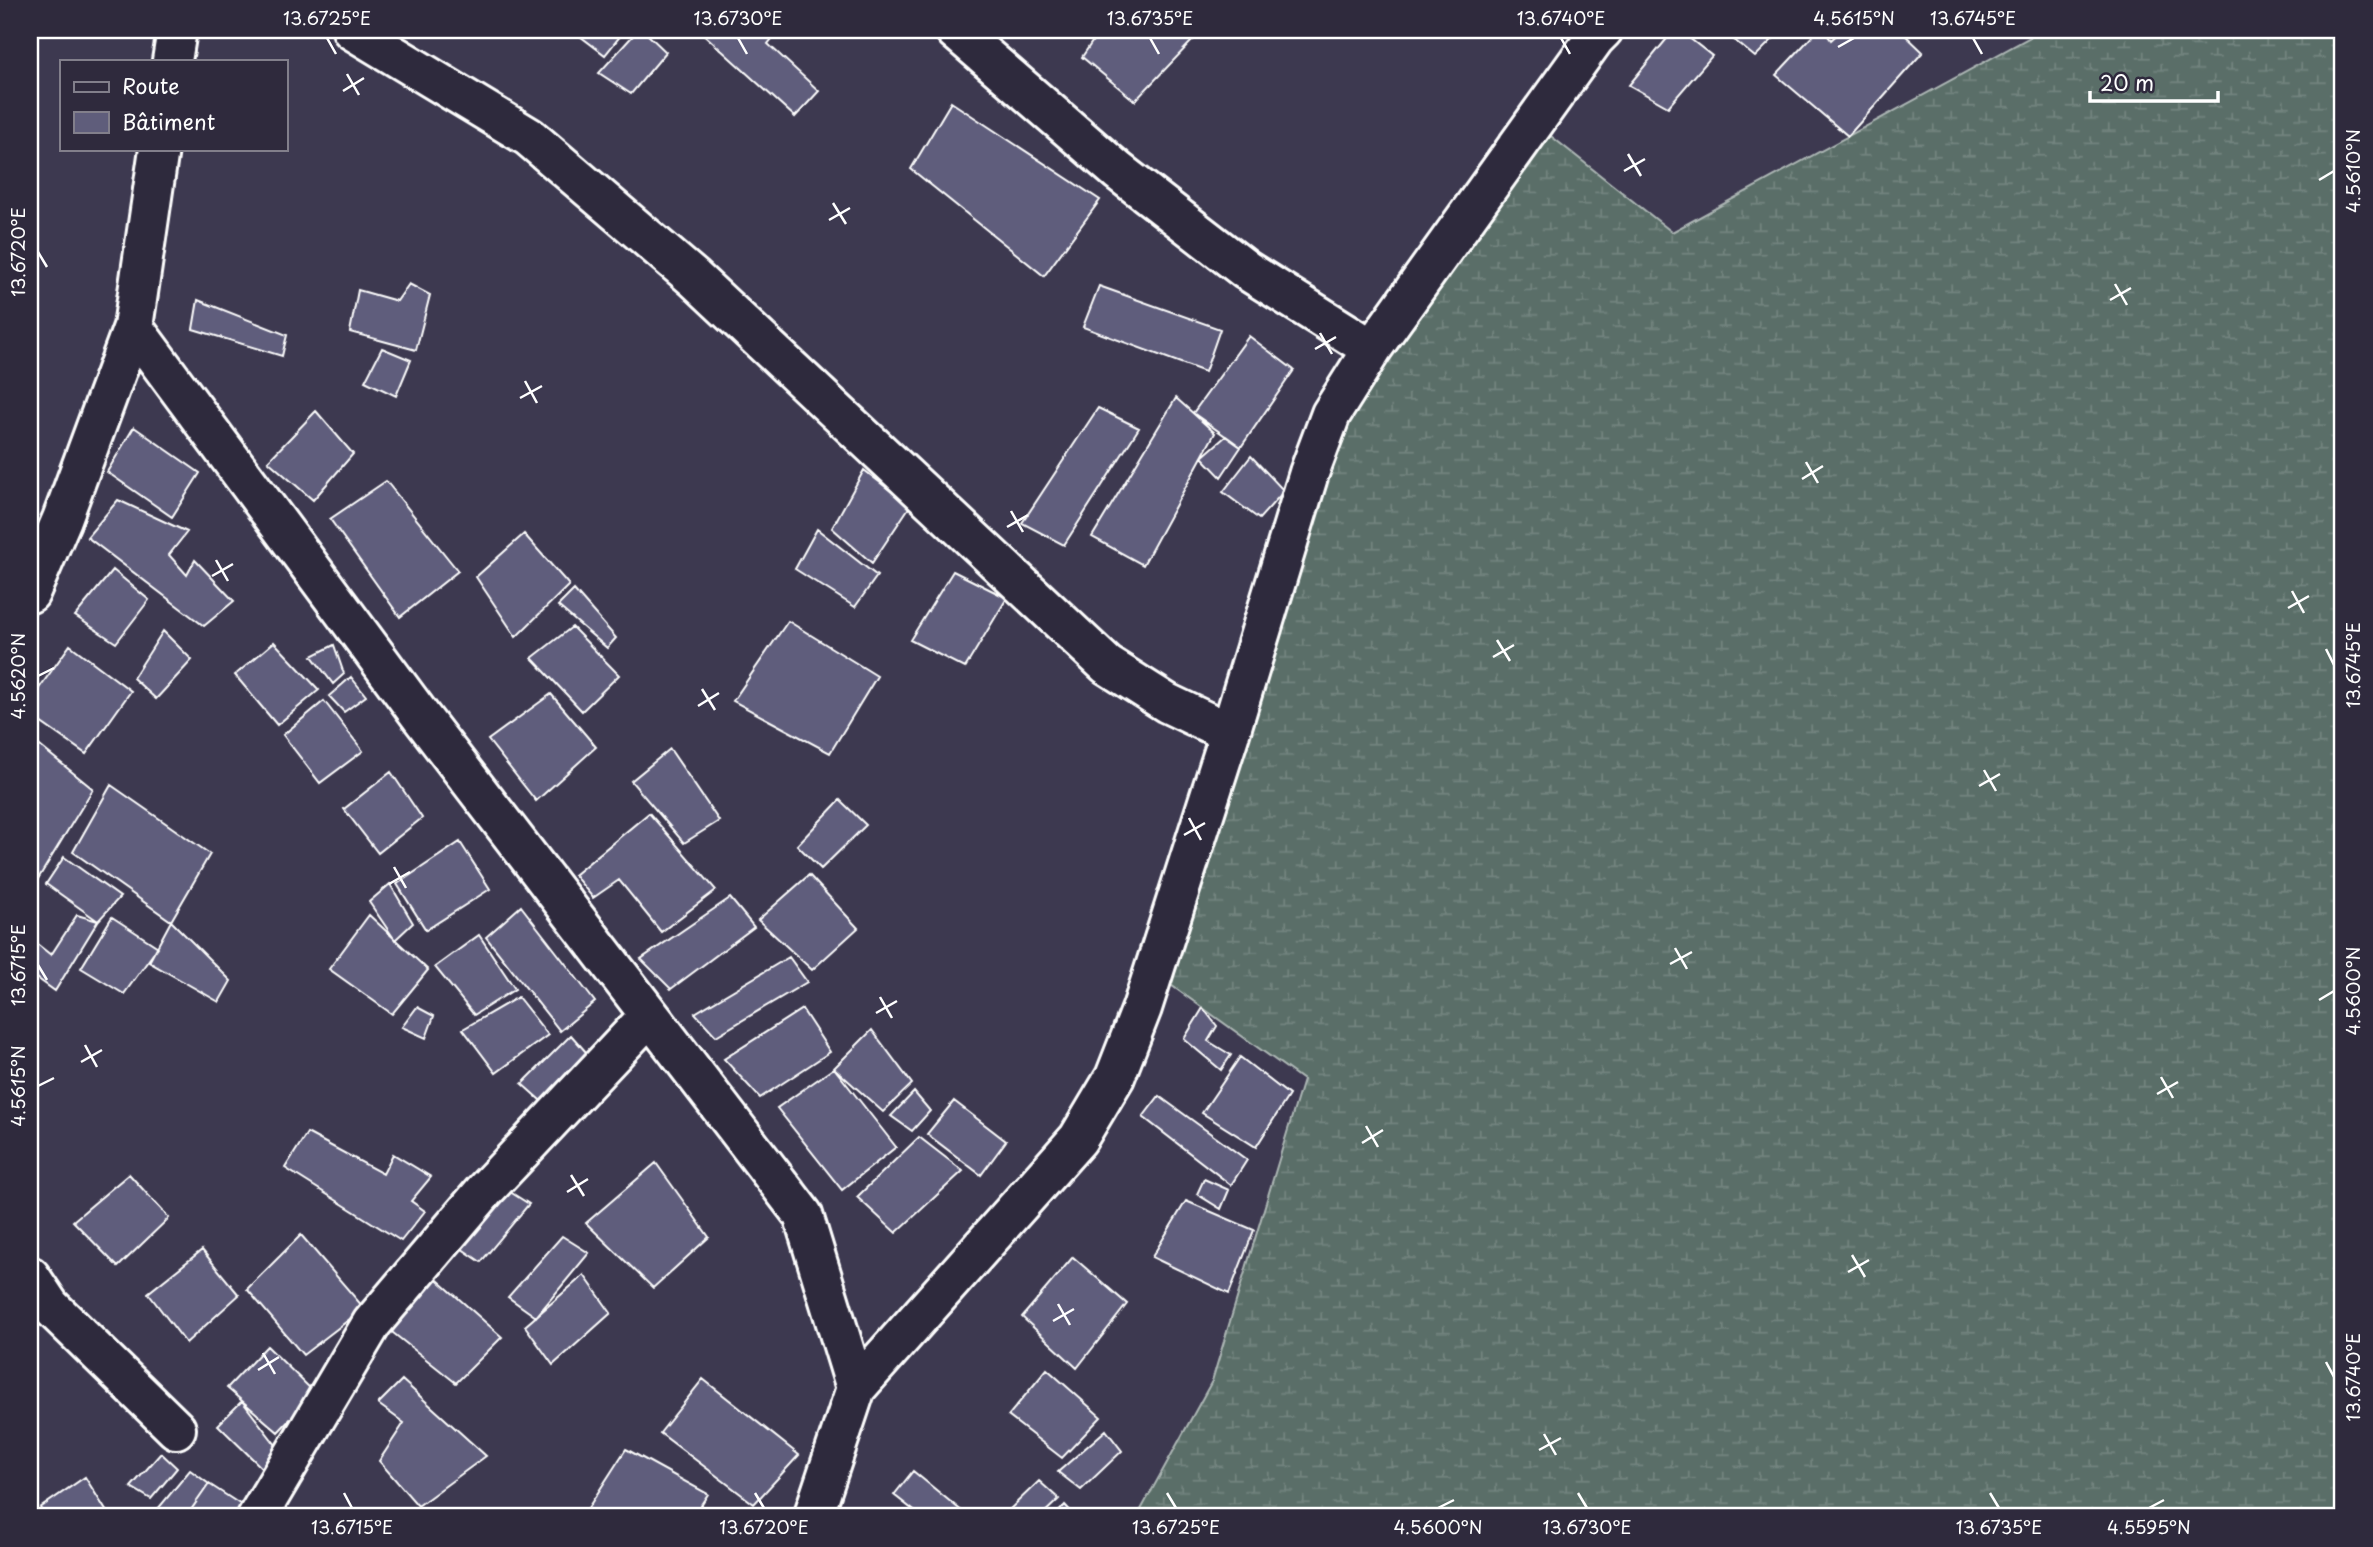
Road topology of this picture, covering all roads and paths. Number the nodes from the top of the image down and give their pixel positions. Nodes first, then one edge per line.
1 (177, 30) edge
2 (352, 30) edge
3 (955, 30) edge
4 (1603, 30) edge
5 (172, 60) edge
6 (159, 150) edge
7 (133, 327) junction
8 (1372, 349) junction
9 (30, 593) edge
10 (1230, 733) junction
11 (649, 1016) junction
12 (30, 1276) edge
13 (856, 1388) junction
14 (176, 1430) dead end
15 (257, 1517) edge
16 (813, 1517) edge

1 - 5 street
2 - 10 street
3 - 8 street
4 - 8 street
6 - 7 street
7 - 9 street
7 - 11 street
8 - 10 street
10 - 13 street
11 - 13 street
11 - 15 street
12 - 14 street
13 - 16 street

